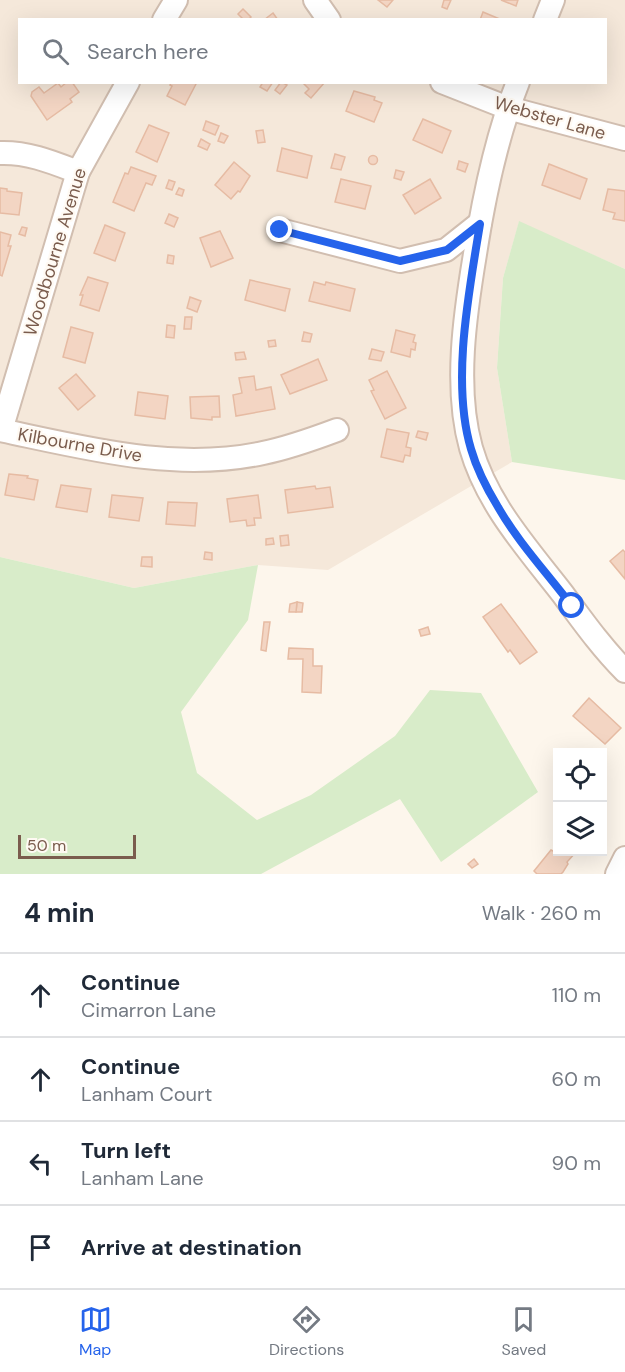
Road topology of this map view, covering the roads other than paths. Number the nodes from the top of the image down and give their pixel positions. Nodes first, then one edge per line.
1 (176, 0) edge
2 (315, 0) edge
3 (553, 0) edge
4 (165, 18) edge
5 (328, 18) edge
6 (546, 18) edge
7 (127, 84) edge
8 (447, 84) edge
9 (518, 84) edge
10 (508, 108) junction
11 (625, 139) edge
12 (0, 153) edge
13 (78, 172) junction
14 (280, 230) dead end
15 (479, 230) junction
16 (0, 430) edge
17 (337, 430) dead end
18 (625, 670) edge
19 (625, 858) edge
20 (617, 874) edge

1 - 4 street
2 - 5 street
3 - 6 street
7 - 13 street, Woodbourne Avenue
8 - 10 street, Webster Lane
9 - 10 street
10 - 11 street, Webster Lane
10 - 15 street
12 - 13 street
13 - 16 street, Woodbourne Avenue
14 - 15 street
15 - 18 street
16 - 17 street, Kilbourne Drive
19 - 20 street

